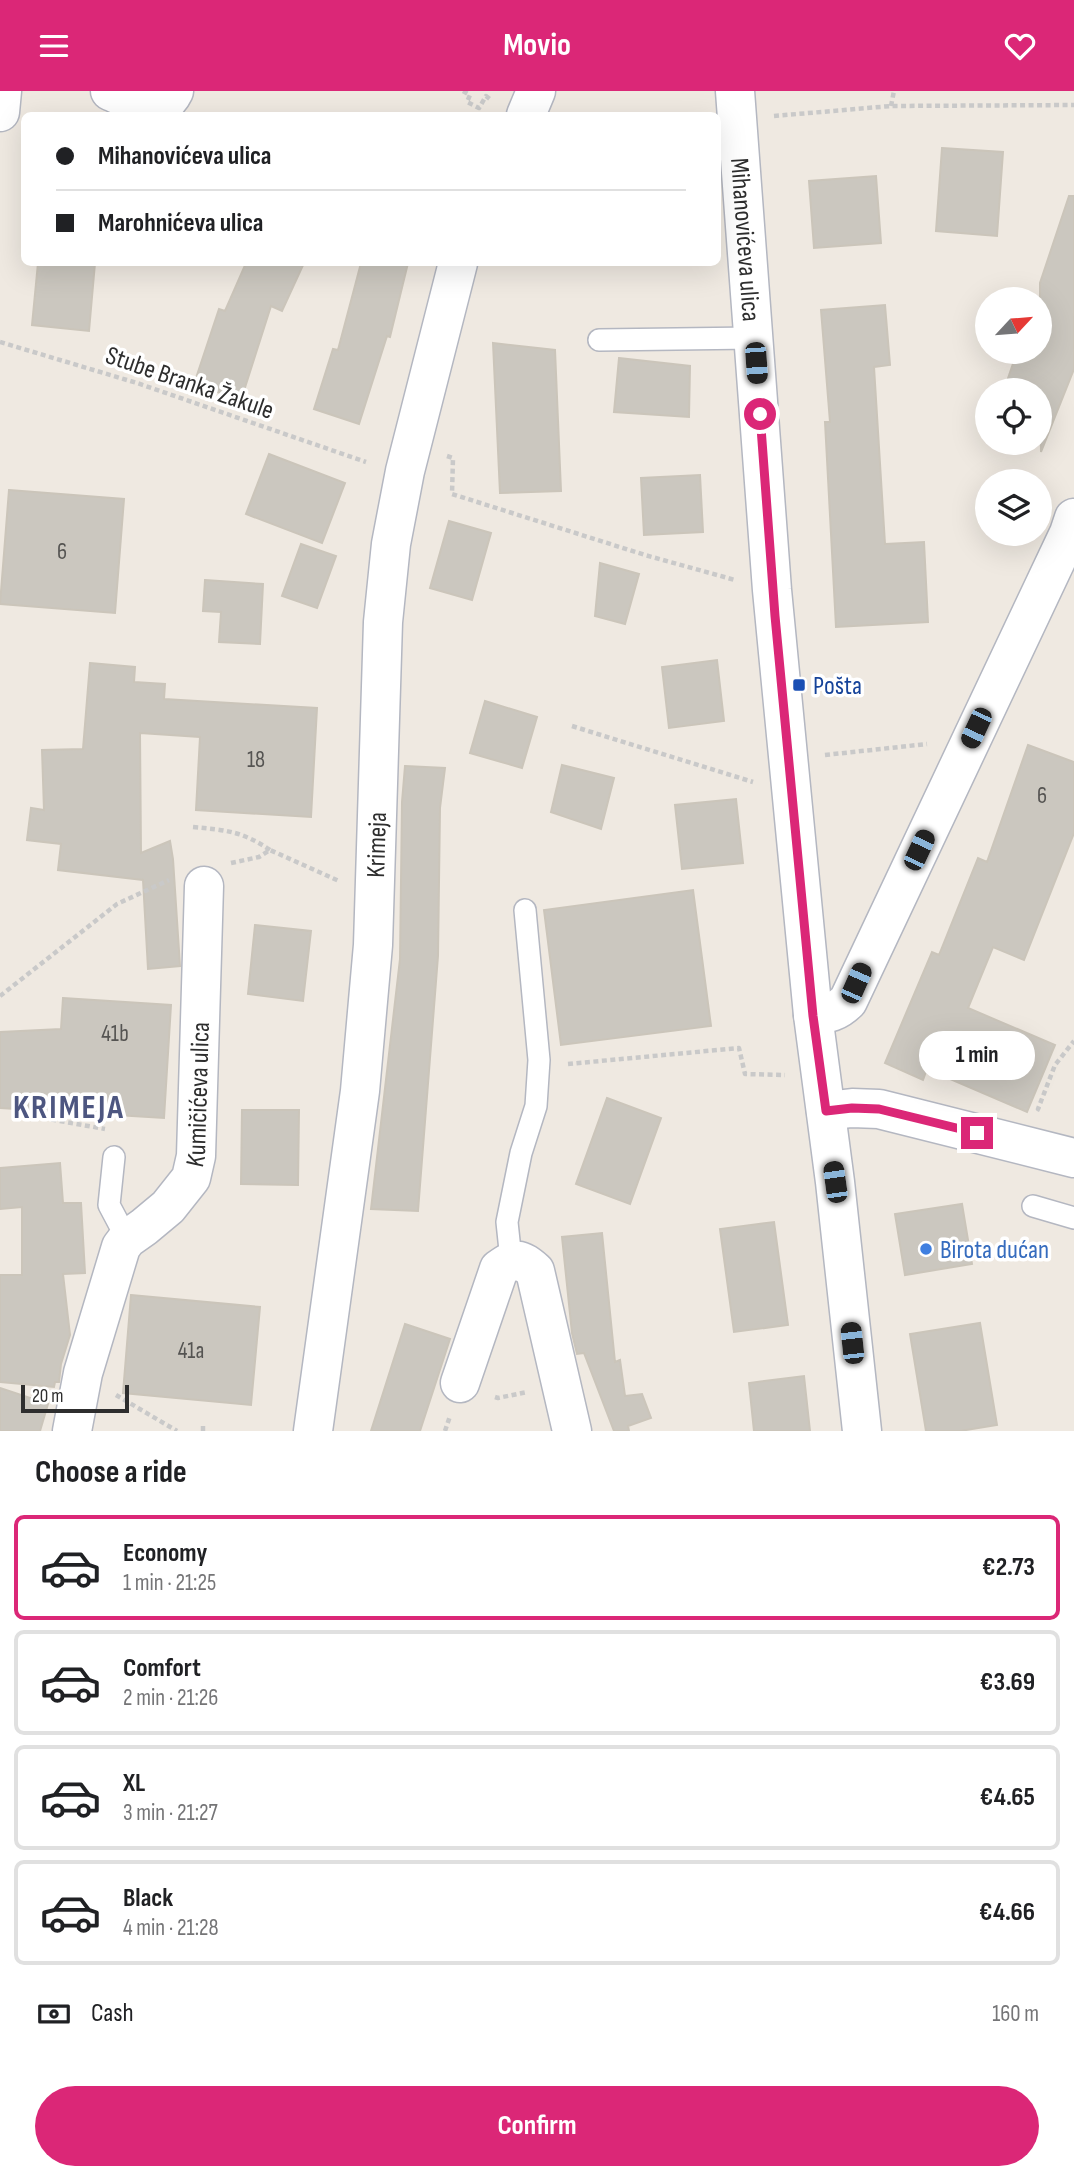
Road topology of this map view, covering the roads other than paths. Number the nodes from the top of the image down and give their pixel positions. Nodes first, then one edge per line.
1 (2, 91) edge
2 (110, 91) edge
3 (174, 91) edge
4 (536, 91) edge
5 (735, 91) edge
6 (511, 109) edge
7 (0, 112) edge
8 (457, 266) edge
9 (754, 338) junction
10 (599, 340) dead end
11 (1074, 518) edge
12 (204, 886) dead end
13 (525, 910) dead end
14 (813, 1016) junction
15 (826, 1111) junction
16 (114, 1157) dead end
17 (1074, 1158) edge
18 (1033, 1206) dead end
19 (1074, 1218) edge
20 (127, 1239) junction
21 (511, 1260) junction
22 (460, 1383) road end
23 (72, 1431) edge
24 (313, 1431) edge
25 (572, 1431) edge
26 (862, 1431) edge

1 - 7 street
2 - 3 street
4 - 6 street
5 - 9 street, Mihanovićeva ulica
8 - 24 street, Krimeja
9 - 10 lane
9 - 14 street, Mihanovićeva ulica
11 - 14 street
12 - 20 street, Kumičićeva ulica
13 - 21 lane
14 - 15 street, Mihanovićeva ulica
15 - 17 street
15 - 26 street, Mihanovićeva ulica
16 - 20 lane
18 - 19 lane
20 - 23 street
21 - 22 street
21 - 25 street

